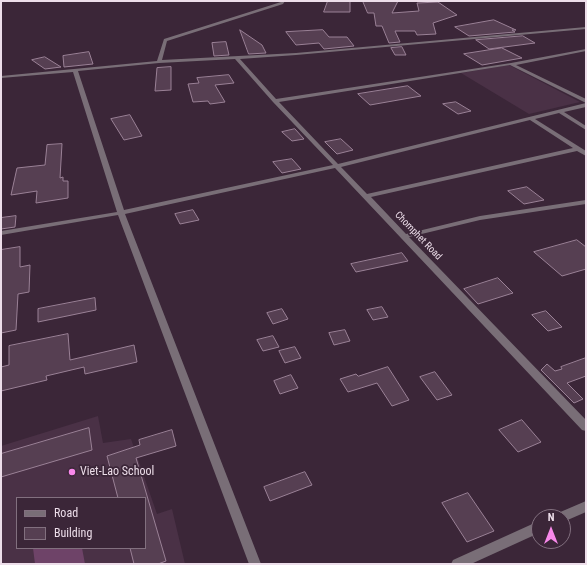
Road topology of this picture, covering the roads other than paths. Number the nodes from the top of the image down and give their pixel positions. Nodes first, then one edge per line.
1 (284, 1) edge
2 (586, 28) edge
3 (586, 50) edge
4 (237, 58) junction
5 (159, 62) junction
6 (511, 64) junction
7 (75, 69) junction
8 (1, 77) edge
9 (274, 101) junction
10 (586, 101) edge
11 (586, 105) edge
12 (561, 112) junction
13 (530, 118) junction
14 (586, 128) edge
15 (578, 149) junction
16 (586, 154) edge
17 (337, 166) junction
18 (366, 196) junction
19 (586, 202) edge
20 (120, 212) junction
21 (1, 233) edge
22 (406, 236) junction
23 (586, 427) edge
24 (586, 506) edge
25 (571, 513) edge
26 (531, 531) edge
27 (255, 564) edge
28 (457, 564) edge

1 - 5 street
2 - 4 street
3 - 6 street
4 - 5 street
4 - 9 street, Chomphet Road
5 - 7 street
6 - 9 street
6 - 10 street
7 - 8 street
7 - 20 street
9 - 17 street, Chomphet Road
11 - 12 street
12 - 13 street
12 - 14 street
13 - 15 street
13 - 17 street
15 - 16 street
15 - 18 street
17 - 18 street, Chomphet Road
17 - 20 street
18 - 22 street, Chomphet Road
19 - 22 street
20 - 21 street
20 - 27 street
22 - 23 street, Chomphet Road
24 - 25 street
26 - 28 street

